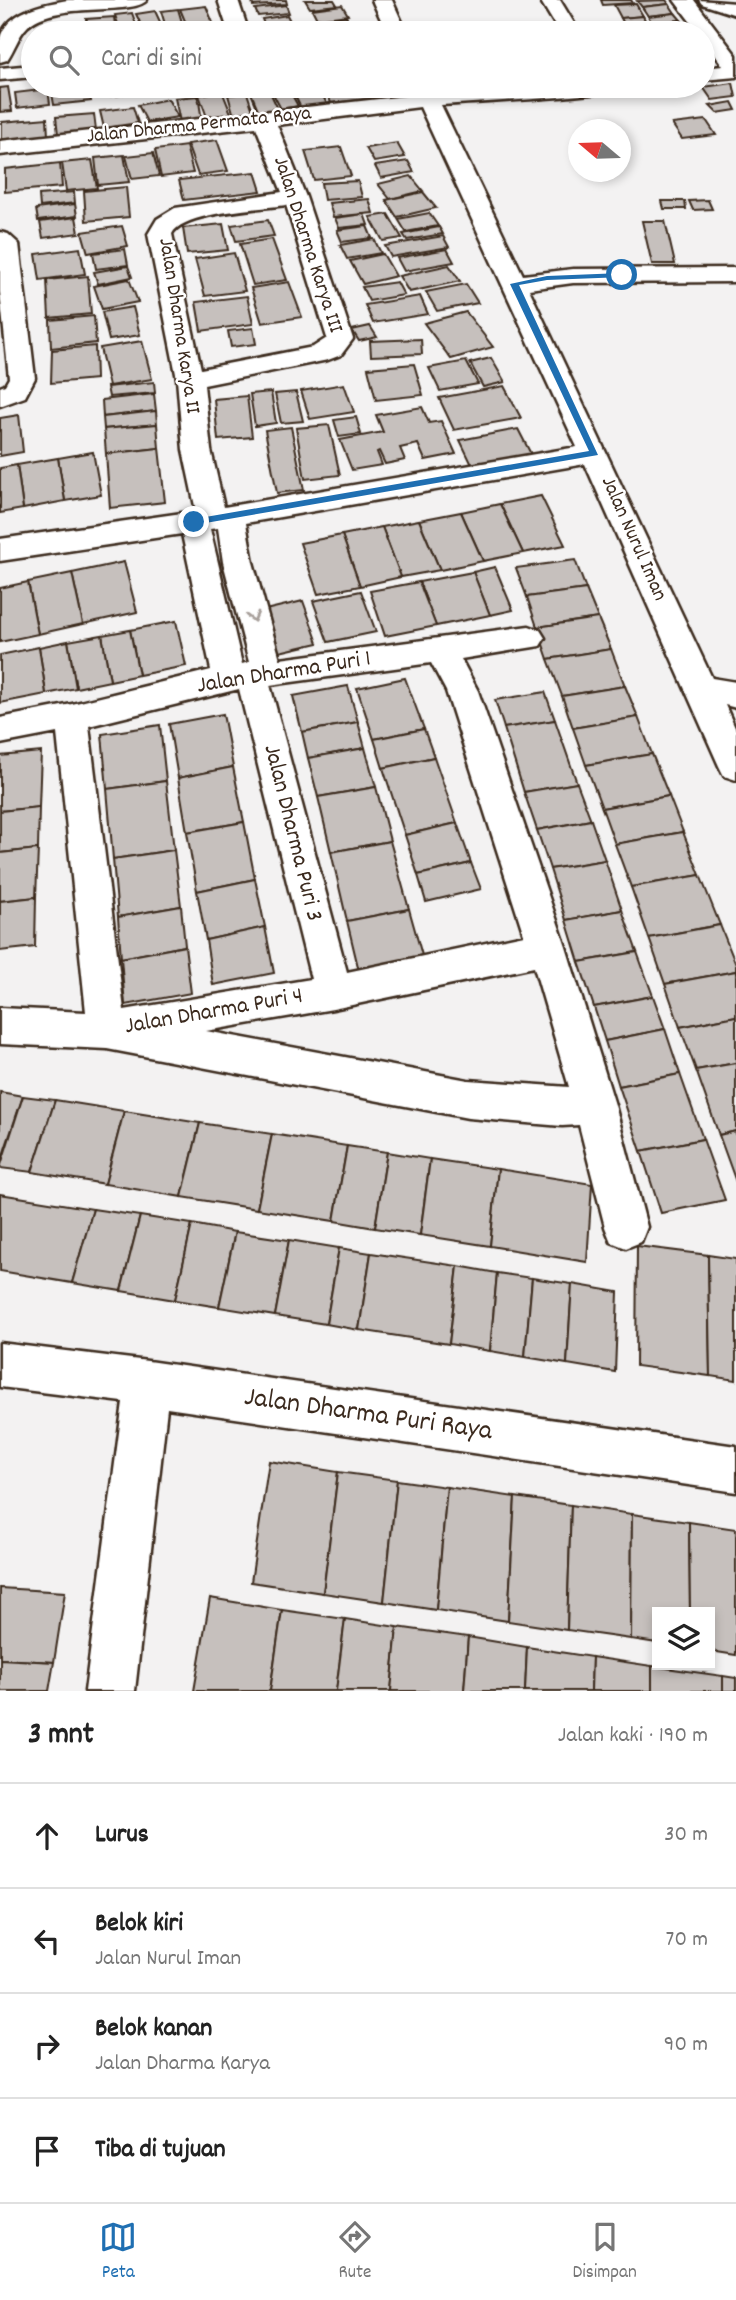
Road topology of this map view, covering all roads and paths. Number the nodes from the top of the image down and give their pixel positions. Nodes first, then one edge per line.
1 (137, 0) edge
2 (228, 0) edge
3 (382, 0) edge
4 (550, 0) edge
5 (684, 0) edge
6 (709, 0) edge
7 (736, 9) edge
8 (23, 21) edge
9 (235, 21) edge
10 (392, 21) edge
11 (563, 21) edge
12 (700, 21) edge
13 (21, 22) edge
14 (715, 42) edge
15 (0, 56) edge
16 (715, 65) edge
17 (734, 67) edge
18 (715, 71) edge
19 (21, 72) edge
20 (0, 74) edge
21 (395, 98) edge
22 (426, 98) edge
23 (264, 121) junction
24 (0, 148) edge
25 (295, 197) junction
26 (0, 239) edge
27 (736, 275) edge
28 (514, 284) junction
29 (190, 379) junction
30 (0, 397) edge
31 (594, 453) junction
32 (212, 519) junction
33 (0, 550) edge
34 (529, 638) dead end
35 (441, 652) junction
36 (249, 674) junction
37 (701, 688) junction
38 (736, 695) edge
39 (72, 718) junction
40 (0, 731) edge
41 (736, 766) edge
42 (548, 947) junction
43 (333, 992) junction
44 (0, 1026) edge
45 (107, 1031) junction
46 (595, 1105) junction
47 (626, 1227) dead end
48 (0, 1365) edge
49 (148, 1383) junction
50 (736, 1469) edge
51 (110, 1691) edge

1 - 8 street
2 - 9 street
3 - 10 street
4 - 11 street
5 - 12 street
6 - 7 street
13 - 15 street
14 - 17 street
16 - 17 street
17 - 18 street
19 - 20 street
21 - 23 street, Jalan Dharma Permata Raya
22 - 28 street, Jalan Nurul Iman
23 - 24 street, Jalan Dharma Permata Raya
23 - 25 street, Jalan Dharma Karya III
25 - 29 street, Jalan Dharma Karya II
25 - 29 street, Jalan Dharma Karya III
26 - 30 street
27 - 28 street
28 - 31 street, Jalan Nurul Iman
29 - 32 street, Jalan Dharma Karya II
31 - 32 street
31 - 37 street, Jalan Nurul Iman
32 - 33 street
32 - 36 street
32 -> 36 street
34 - 35 street, Jalan Dharma Puri 1
35 - 36 street, Jalan Dharma Puri 1
35 - 42 street
36 - 39 street, Jalan Dharma Puri 1
36 - 43 street, Jalan Dharma Puri 3
37 - 38 street
37 - 41 street, Jalan Nurul Iman
39 - 40 street, Jalan Dharma Puri 1
39 - 45 street, Jalan Dharma Puri 4
42 - 43 street, Jalan Dharma Puri 4
42 - 46 street
43 - 45 street, Jalan Dharma Puri 4
44 - 45 street
45 - 46 street
46 - 47 street
48 - 49 street, Jalan Dharma Puri Raya
49 - 50 street, Jalan Dharma Puri Raya
49 - 51 street

